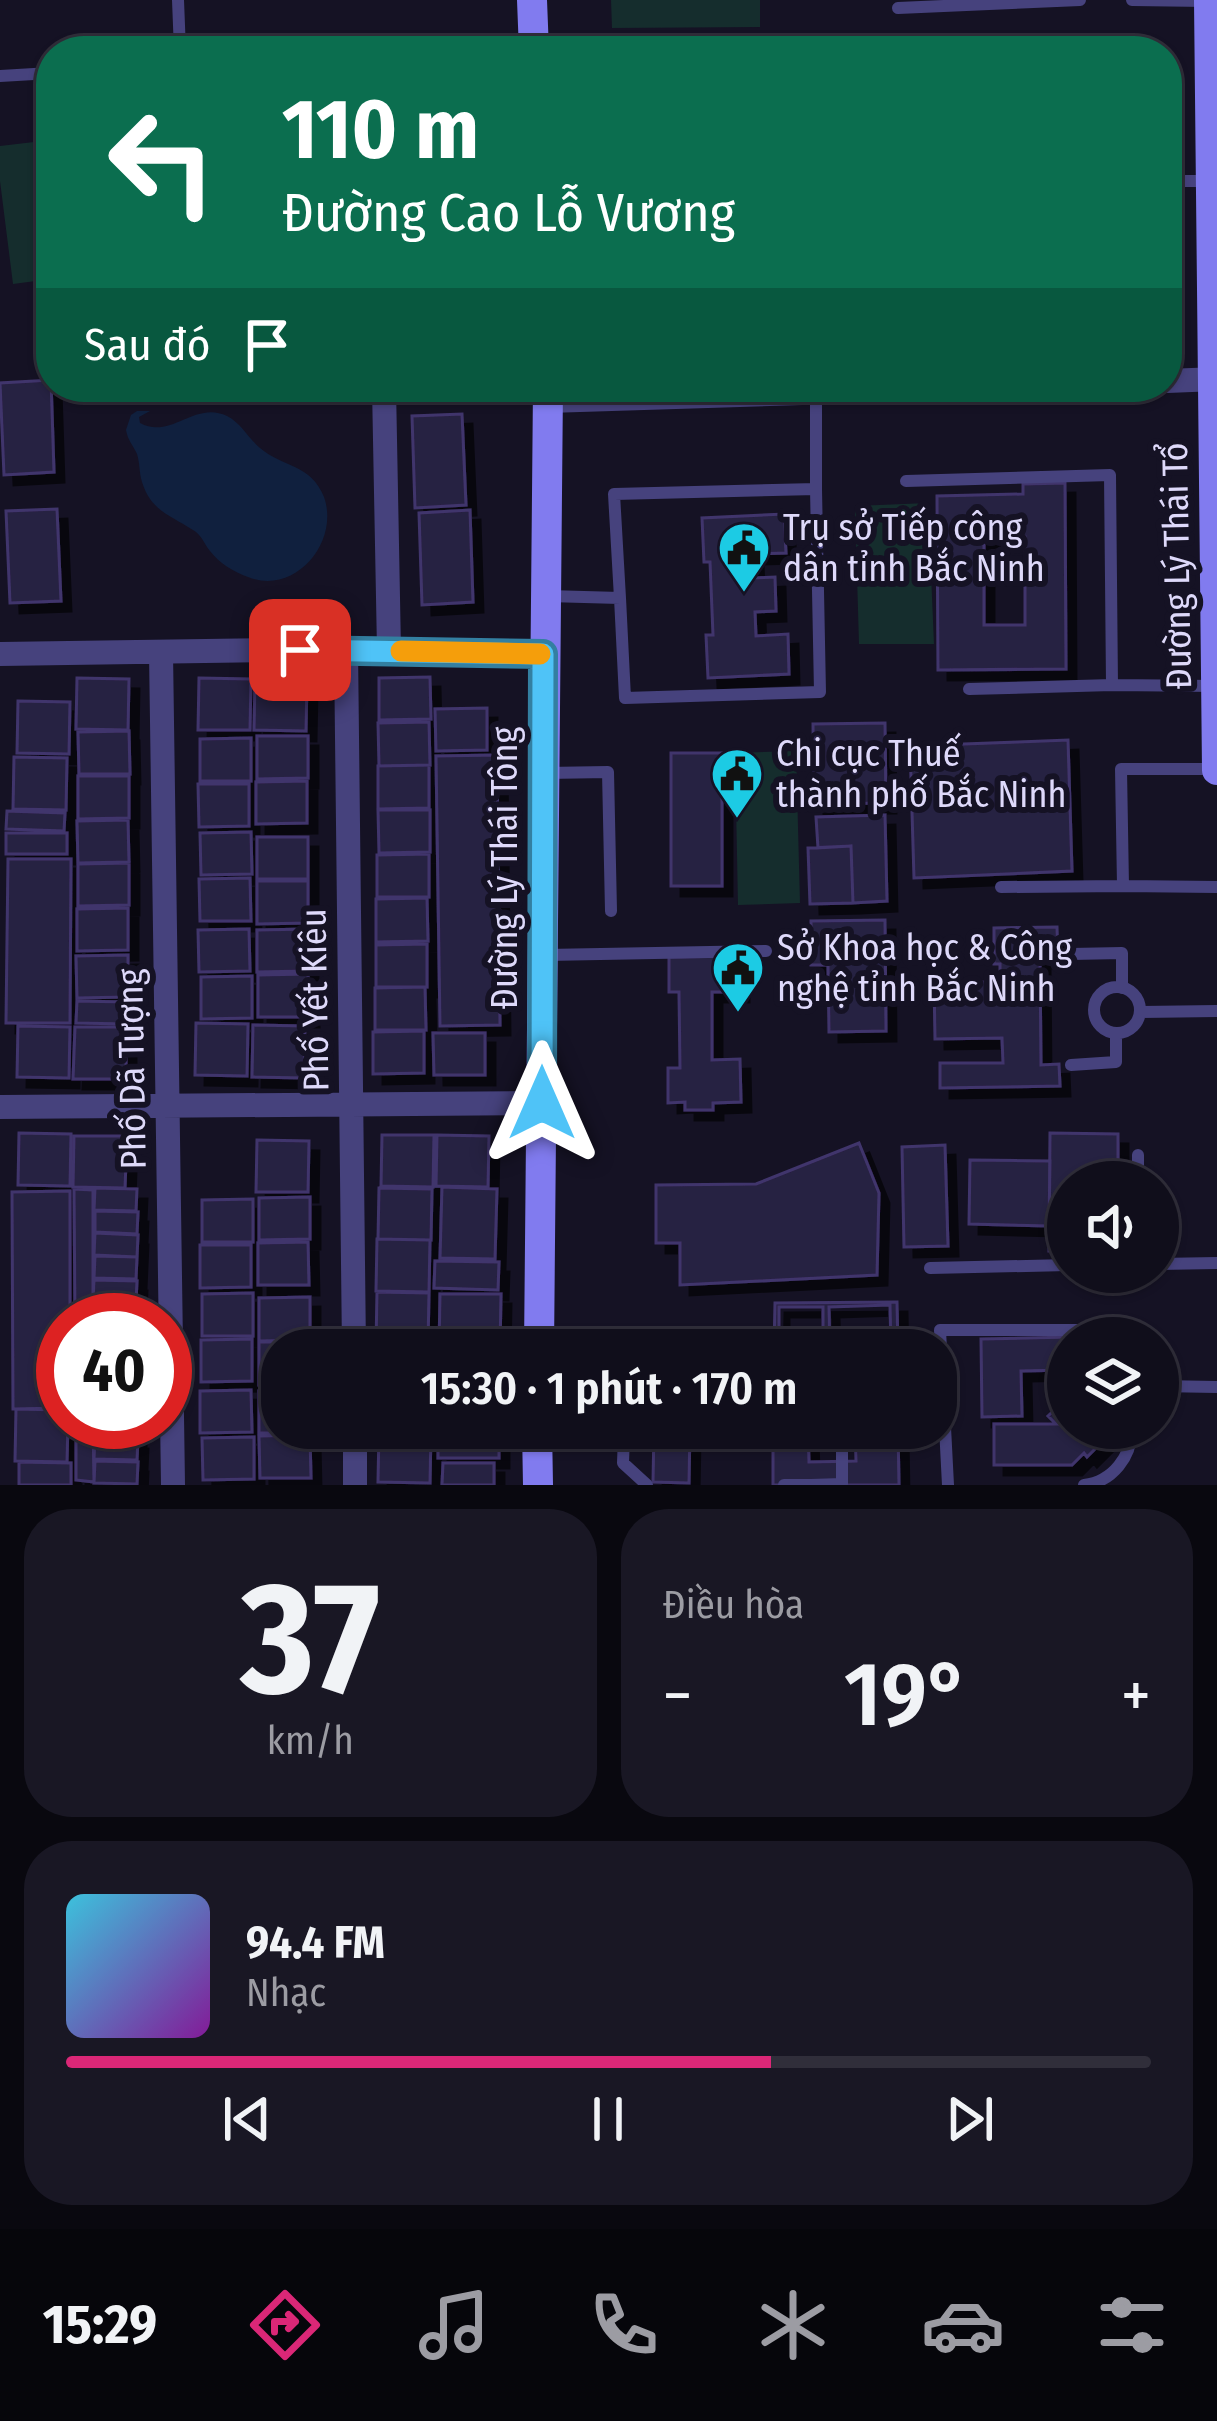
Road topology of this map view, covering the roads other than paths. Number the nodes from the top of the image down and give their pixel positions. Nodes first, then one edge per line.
1 (178, 0) edge
2 (532, 0) edge
3 (1080, 0) edge
4 (1132, 0) edge
5 (1209, 1) edge
6 (898, 8) dead end
7 (179, 36) edge
8 (533, 36) edge
9 (36, 74) edge
10 (0, 76) edge
11 (1182, 181) edge
12 (1210, 181) junction
13 (1215, 379) edge
14 (1182, 380) edge
15 (384, 402) edge
16 (548, 402) edge
17 (816, 402) edge
18 (906, 481) dead end
19 (815, 488) junction
20 (547, 596) junction
21 (620, 598) junction
22 (346, 650) junction
23 (389, 650) junction
24 (161, 652) junction
25 (0, 654) edge
26 (543, 654) junction
27 (1112, 685) junction
28 (1217, 686) edge
29 (969, 689) dead end
30 (1217, 770) edge
31 (544, 772) junction
32 (1123, 886) junction
33 (1001, 887) dead end
34 (1217, 887) edge
35 (610, 911) dead end
36 (766, 951) dead end
37 (1071, 954) dead end
38 (542, 955) junction
39 (1122, 988) junction
40 (1217, 1011) edge
41 (1141, 1012) junction
42 (1116, 1034) junction
43 (1071, 1065) dead end
44 (542, 1103) junction
45 (351, 1104) junction
46 (168, 1106) junction
47 (0, 1107) edge
48 (1138, 1155) dead end
49 (1138, 1161) edge
50 (1217, 1263) edge
51 (1179, 1264) edge
52 (1047, 1265) edge
53 (930, 1268) dead end
54 (354, 1329) edge
55 (538, 1329) edge
56 (1047, 1330) edge
57 (1179, 1386) edge
58 (1217, 1387) edge
59 (355, 1449) edge
60 (537, 1449) edge
61 (623, 1449) edge
62 (842, 1449) edge
63 (1130, 1449) edge
64 (173, 1485) edge
65 (356, 1485) edge
66 (538, 1485) edge
67 (647, 1485) edge
68 (784, 1485) edge
69 (811, 1485) edge
70 (947, 1485) edge
71 (1084, 1485) edge

1 - 7 lane
2 - 8 street
3 - 6 lane
4 - 5 lane
5 - 12 street, Đường Lý Thái Tổ
9 - 10 lane
11 - 12 lane
12 - 13 street, Đường Lý Thái Tổ
13 - 14 street
13 - 28 street, Đường Lý Thái Tổ
15 - 23 street
16 - 20 street, Đường Lý Thái Tông
17 - 19 lane
18 - 27 lane
19 - 21 lane
19 - 21 lane
20 - 21 lane
20 - 26 street, Đường Lý Thái Tông
22 - 23 street
22 - 24 street
22 - 45 street, Phố Yết Kiêu
23 - 26 street
24 - 25 street
24 - 46 street, Phố Dã Tượng
26 - 31 street, Đường Lý Thái Tông
27 - 28 lane
27 - 29 lane
28 - 30 street, Đường Lý Thái Tổ
30 - 32 lane
31 - 35 lane
31 - 38 street, Đường Lý Thái Tông
32 - 33 lane
32 - 34 lane
36 - 38 lane
37 - 39 lane
38 - 44 street, Đường Lý Thái Tông
39 - 41 lane
39 - 42 lane
40 - 41 lane
41 - 42 lane
42 - 43 lane
44 - 45 street
44 - 55 street, Đường Lý Thái Tông
45 - 46 street
45 - 54 street, Phố Yết Kiêu
46 - 47 street
46 - 64 street, Phố Dã Tượng
48 - 49 lane
50 - 51 lane
52 - 53 lane
56 - 70 lane
57 - 58 lane
59 - 65 street
60 - 66 street
61 - 67 lane
62 - 69 lane
63 - 71 lane
68 - 69 lane

